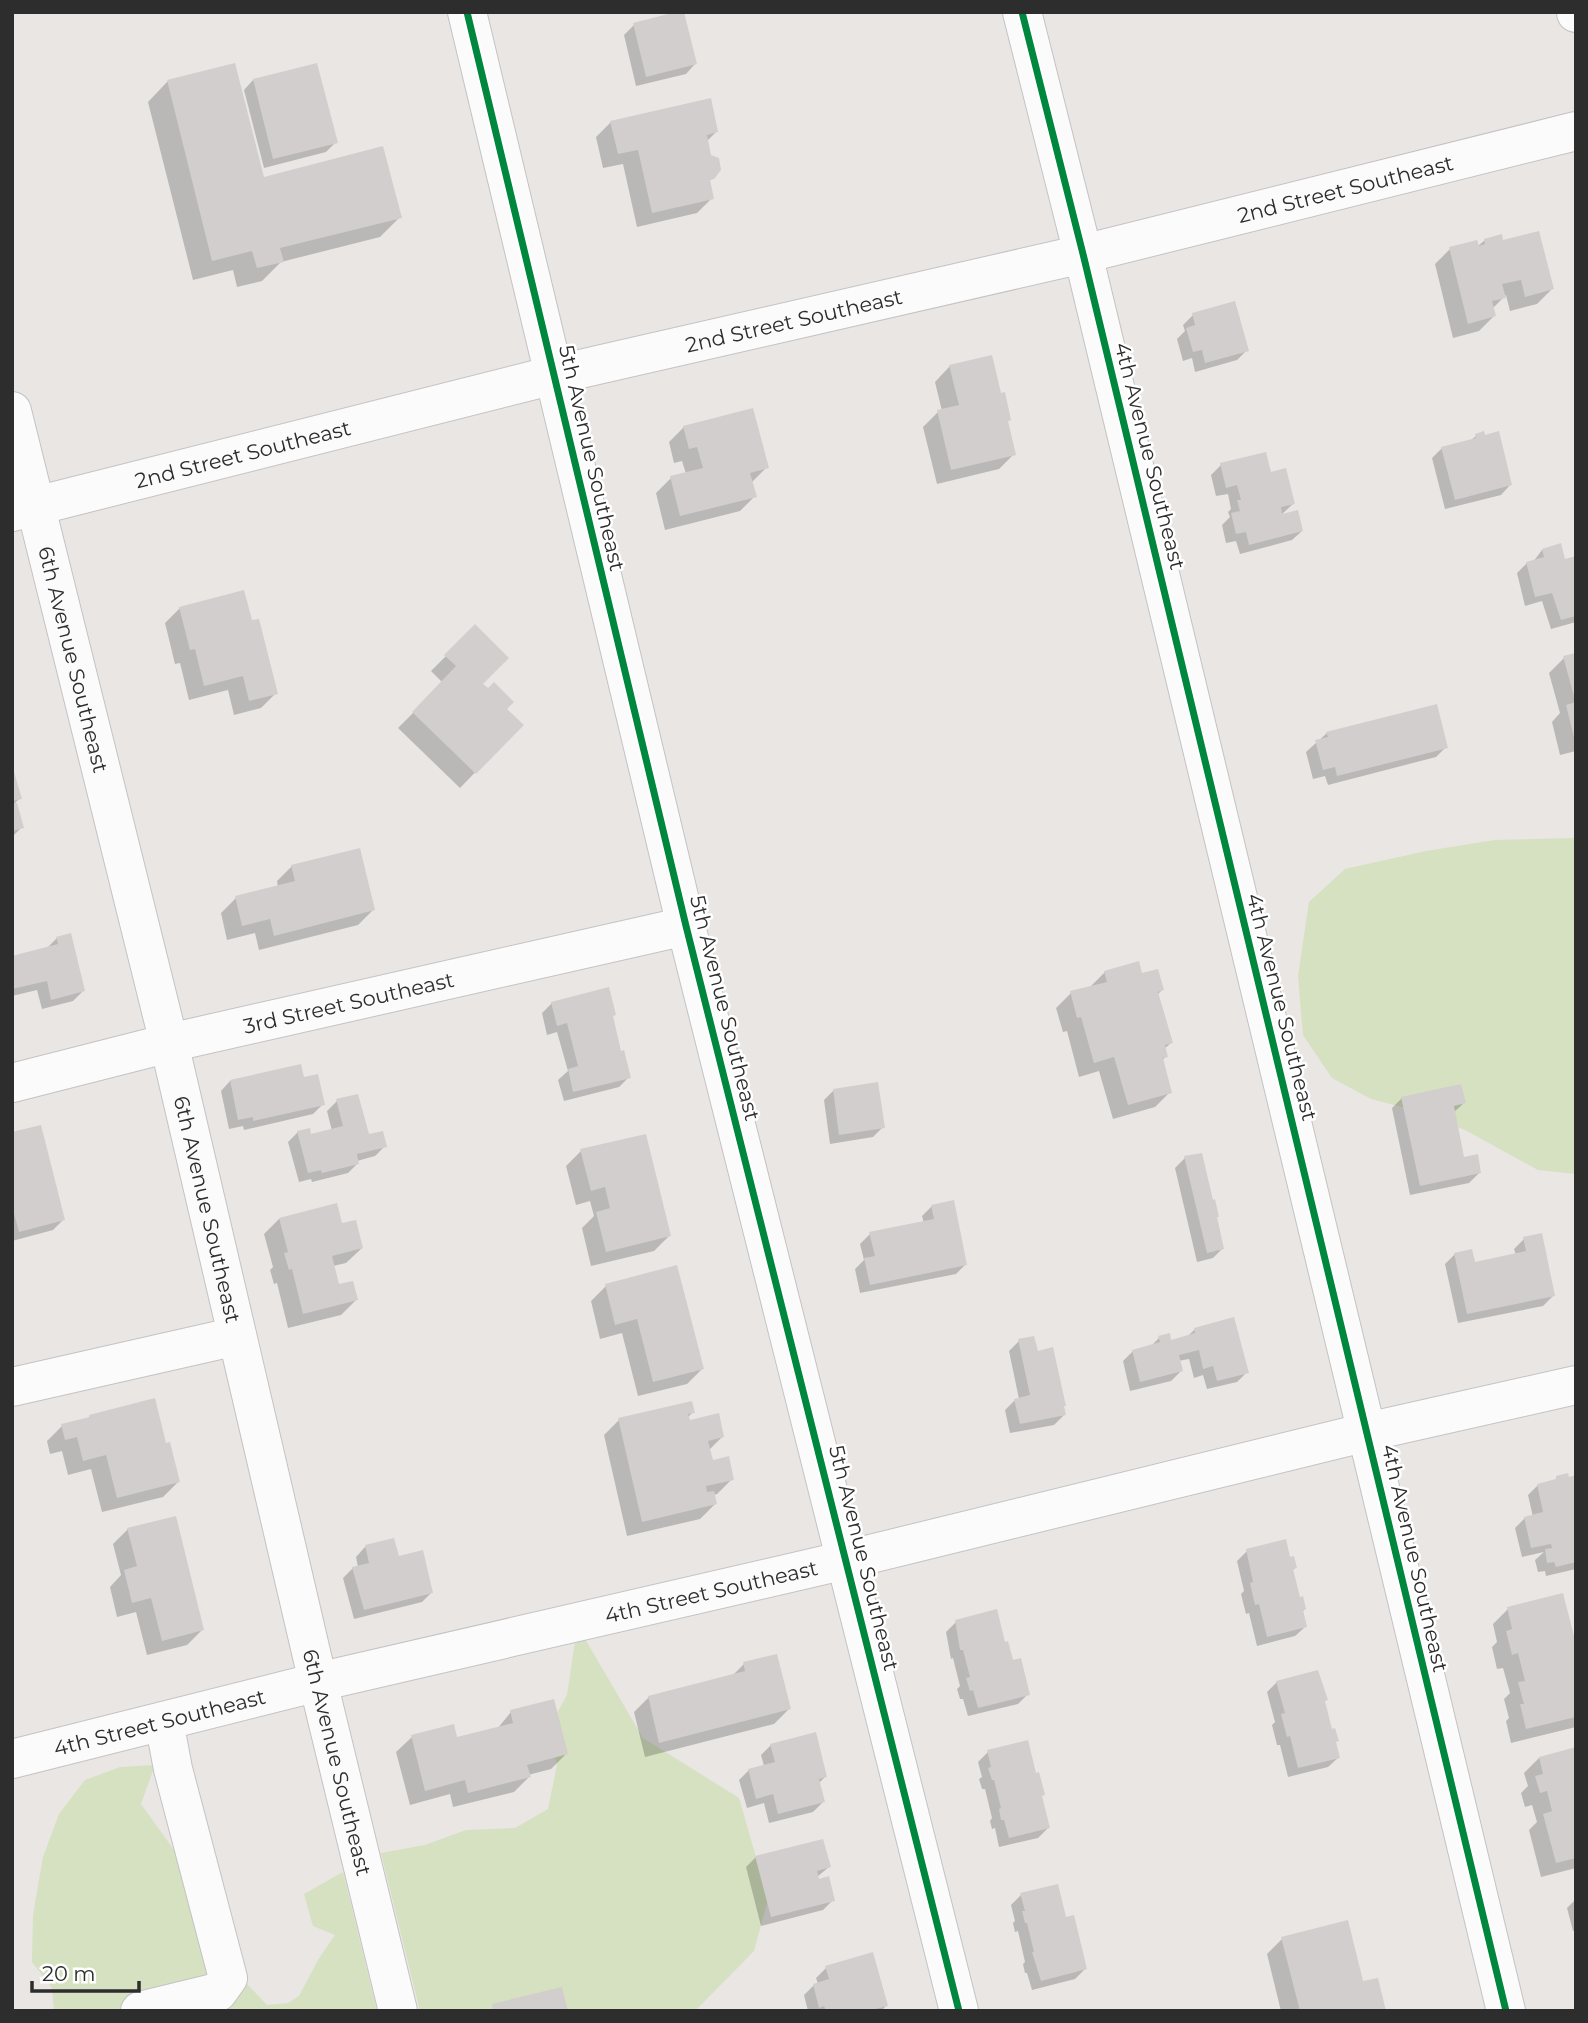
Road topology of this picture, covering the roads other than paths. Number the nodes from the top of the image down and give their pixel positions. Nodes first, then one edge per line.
1 (467, 12) edge
2 (1023, 12) edge
3 (1576, 131) edge
4 (1083, 254) junction
5 (554, 375) junction
6 (12, 411) edge
7 (24, 509) edge
8 (686, 926) junction
9 (169, 1043) junction
10 (12, 1083) edge
11 (237, 1336) junction
12 (1576, 1385) edge
13 (12, 1387) edge
14 (1367, 1432) junction
15 (846, 1560) junction
16 (318, 1682) junction
17 (164, 1721) junction
18 (12, 1759) edge
19 (140, 2011) edge
20 (398, 2011) edge
21 (960, 2011) edge
22 (1506, 2011) edge

1 - 5 street, 5th Avenue Southeast
2 - 4 street, 4th Avenue Southeast
3 - 4 street, 2nd Street Southeast
4 - 5 street, 2nd Street Southeast
4 - 14 street, 4th Avenue Southeast
5 - 7 street, 2nd Street Southeast
5 - 8 street, 5th Avenue Southeast
6 - 7 street, 6th Avenue Southeast
7 - 9 street, 6th Avenue Southeast
8 - 9 street, 3rd Street Southeast
8 - 15 street, 5th Avenue Southeast
9 - 10 street, 3rd Street Southeast
9 - 11 street, 6th Avenue Southeast
11 - 13 street
11 - 16 street, 6th Avenue Southeast
12 - 14 street, 4th Street Southeast
14 - 15 street, 4th Street Southeast
14 - 22 street, 4th Avenue Southeast
15 - 16 street, 4th Street Southeast
15 - 21 street, 5th Avenue Southeast
16 - 17 street, 4th Street Southeast
16 - 20 street, 6th Avenue Southeast
17 - 18 street, 4th Street Southeast
17 - 19 street

